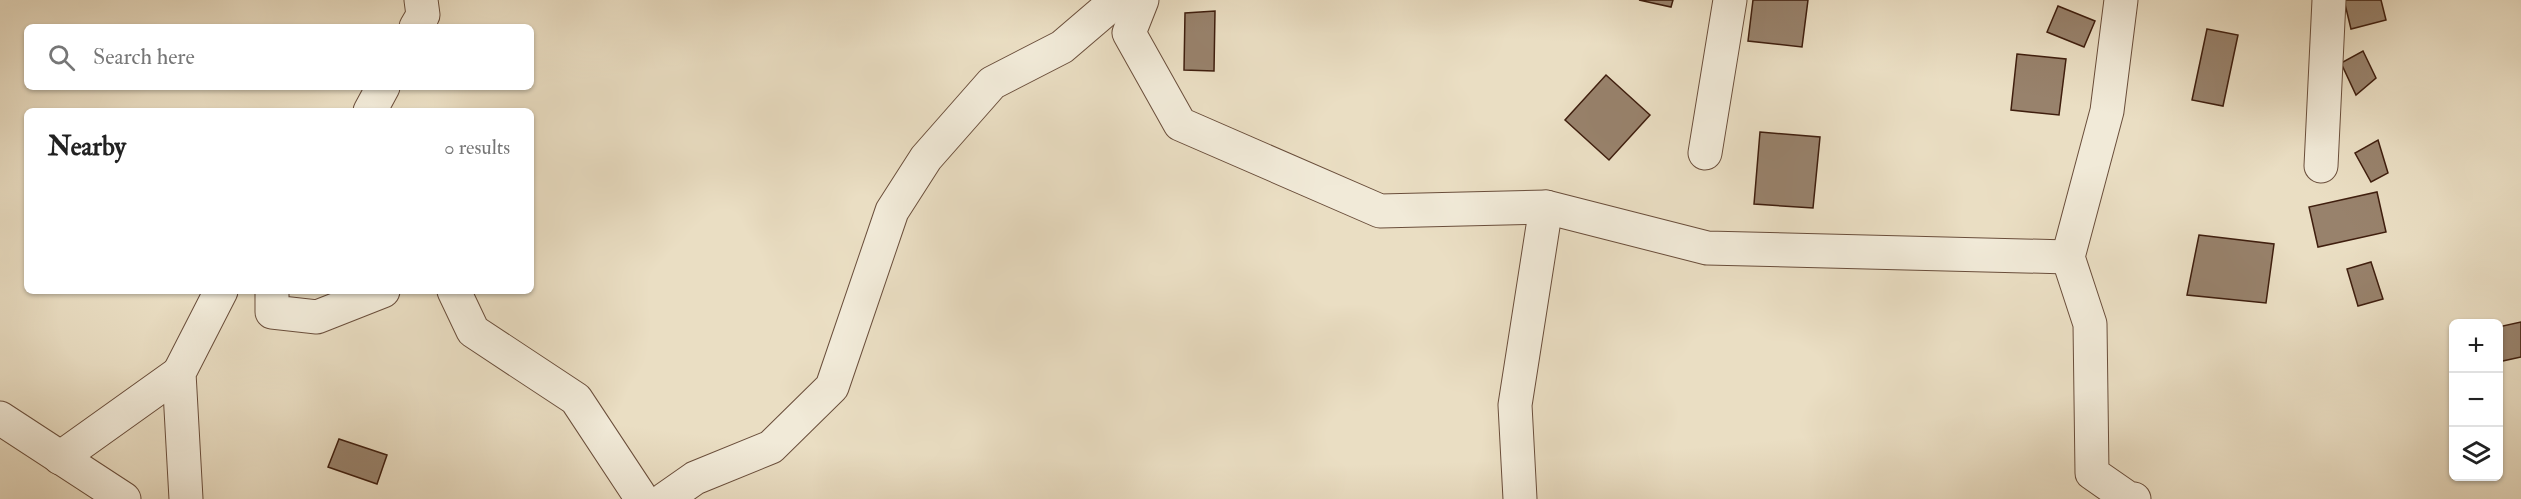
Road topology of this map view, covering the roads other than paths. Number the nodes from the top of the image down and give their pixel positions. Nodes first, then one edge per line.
1 (421, 0) edge
2 (1117, 0) edge
3 (1142, 0) edge
4 (1730, 0) edge
5 (2121, 0) edge
6 (2329, 0) edge
7 (418, 24) edge
8 (381, 90) edge
9 (372, 108) edge
10 (1705, 153) dead end
11 (2321, 166) dead end
12 (1546, 207) junction
13 (2068, 257) junction
14 (219, 294) edge
15 (272, 294) edge
16 (375, 294) edge
17 (455, 294) edge
18 (178, 373) junction
19 (0, 418) edge
20 (60, 458) junction
21 (124, 499) edge
22 (186, 499) edge
23 (642, 499) edge
24 (665, 499) edge
25 (1520, 499) edge
26 (2134, 499) edge

1 - 7 street
2 - 24 street
3 - 12 street
4 - 10 street
5 - 13 street
6 - 11 street
8 - 9 street
12 - 13 street
12 - 25 street
13 - 26 street
14 - 18 street
15 - 16 street
17 - 23 street
18 - 20 street
18 - 22 street
19 - 20 street
20 - 21 street

